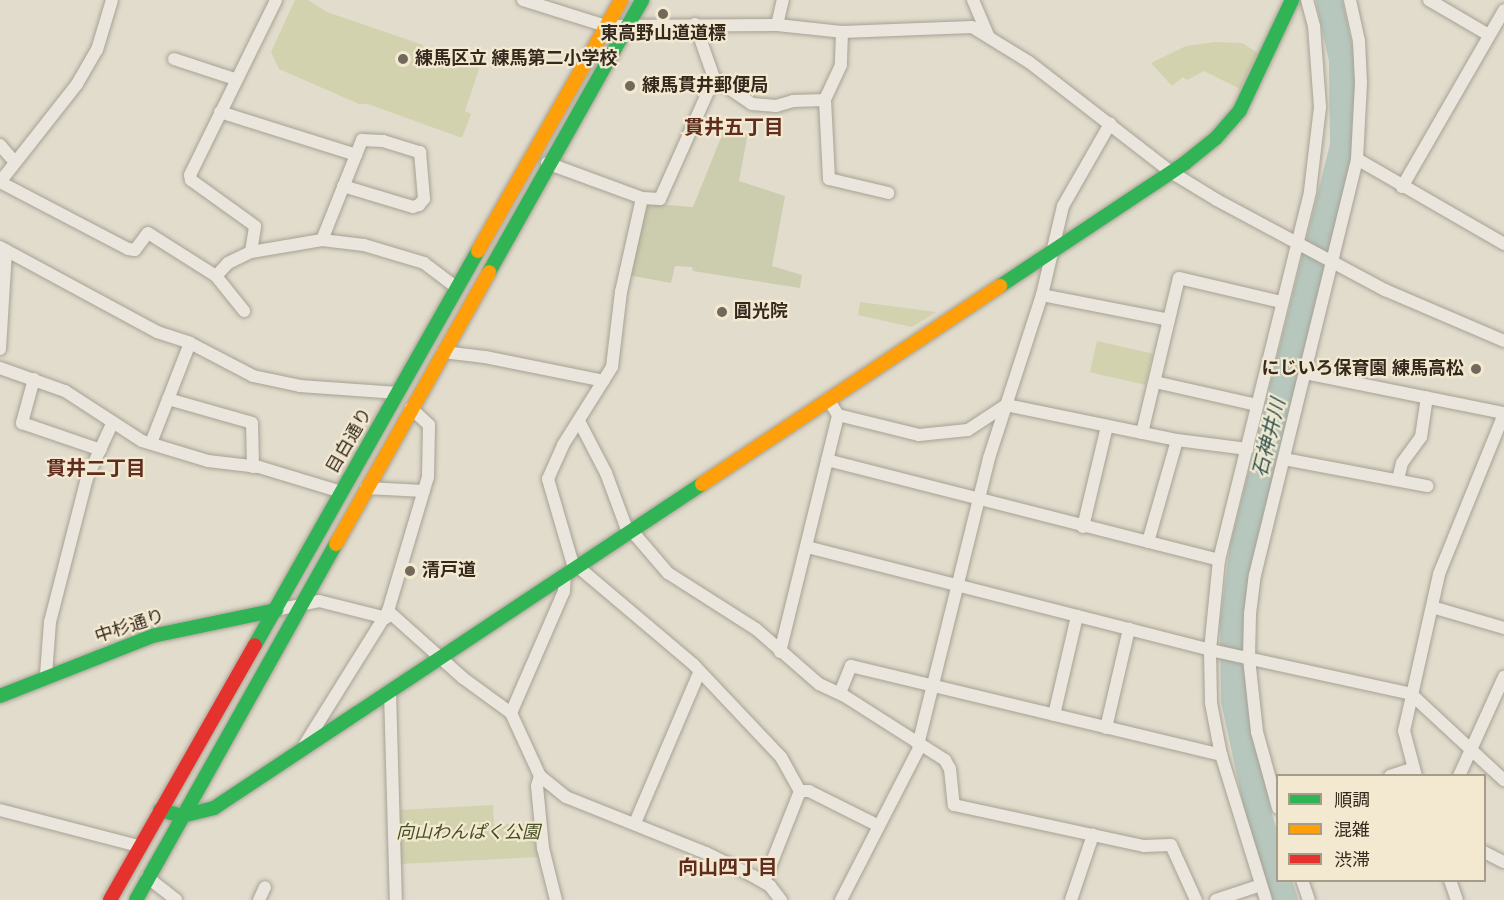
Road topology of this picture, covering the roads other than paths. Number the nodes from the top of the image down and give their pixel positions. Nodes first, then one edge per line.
1 (112, 0) edge
2 (276, 0) edge
3 (523, 0) edge
4 (621, 0) edge
5 (642, 0) edge
6 (783, 0) edge
7 (973, 0) edge
8 (1292, 0) edge
9 (1306, 0) edge
10 (1350, 0) edge
11 (1429, 0) edge
12 (1504, 10) edge
13 (695, 24) junction
14 (627, 25) junction
15 (777, 25) junction
16 (606, 26) junction
17 (842, 32) junction
18 (1488, 35) junction
19 (988, 36) junction
20 (174, 59) dead end
21 (714, 78) junction
22 (235, 79) junction
23 (825, 100) junction
24 (220, 112) junction
25 (1110, 124) junction
26 (0, 145) edge
27 (356, 155) junction
28 (1356, 159) junction
29 (15, 162) junction
30 (547, 163) junction
31 (1171, 172) junction
32 (0, 182) edge
33 (343, 186) junction
34 (1402, 187) junction
35 (888, 193) dead end
36 (642, 198) junction
37 (322, 240) junction
38 (1298, 244) junction
39 (1504, 244) edge
40 (3, 249) edge
41 (1053, 249) junction
42 (250, 252) junction
43 (1332, 261) junction
44 (216, 276) junction
45 (457, 288) junction
46 (1042, 294) junction
47 (1281, 302) junction
48 (244, 311) dead end
49 (1169, 320) junction
50 (1504, 341) edge
51 (190, 343) junction
52 (0, 349) edge
53 (443, 352) junction
54 (0, 368) edge
55 (1305, 373) junction
56 (34, 379) junction
57 (604, 381) junction
58 (1155, 382) junction
59 (398, 393) junction
60 (1427, 397) junction
61 (168, 399) junction
62 (828, 399) junction
63 (1006, 405) junction
64 (1257, 405) junction
65 (411, 408) junction
66 (1504, 413) edge
67 (838, 415) junction
68 (579, 421) junction
69 (112, 424) junction
70 (1107, 426) junction
71 (1142, 432) junction
72 (1177, 440) junction
73 (151, 443) junction
74 (1247, 449) junction
75 (101, 450) junction
76 (1284, 459) junction
77 (827, 460) junction
78 (253, 467) junction
79 (1398, 480) junction
80 (1427, 486) dead end
81 (366, 488) junction
82 (424, 491) junction
83 (342, 492) junction
84 (978, 499) junction
85 (1083, 527) junction
86 (629, 531) junction
87 (1148, 542) junction
88 (807, 547) junction
89 (1219, 560) junction
90 (572, 570) junction
91 (956, 585) junction
92 (303, 604) junction
93 (1432, 607) junction
94 (276, 610) junction
95 (387, 614) junction
96 (1077, 616) junction
97 (1504, 628) edge
98 (1129, 629) junction
99 (1210, 650) junction
100 (780, 652) junction
101 (441, 656) junction
102 (1249, 658) junction
103 (699, 673) junction
104 (46, 675) junction
105 (1504, 677) edge
106 (933, 686) junction
107 (390, 691) junction
108 (840, 693) junction
109 (1411, 694) junction
110 (0, 696) edge
111 (511, 713) junction
112 (1054, 715) junction
113 (1106, 728) junction
114 (919, 745) junction
115 (1470, 750) junction
116 (300, 753) junction
117 (1221, 755) junction
118 (1415, 772) edge
119 (1460, 774) edge
120 (540, 776) junction
121 (1504, 780) edge
122 (800, 791) junction
123 (1276, 801) edge
124 (0, 810) edge
125 (160, 810) junction
126 (182, 816) junction
127 (635, 823) junction
128 (879, 826) junction
129 (1093, 835) junction
130 (138, 846) junction
131 (1486, 853) edge
132 (1504, 862) edge
133 (147, 877) junction
134 (764, 882) junction
135 (1303, 882) edge
136 (1451, 882) edge
137 (1261, 885) junction
138 (265, 887) dead end
139 (110, 900) edge
140 (136, 900) edge
141 (176, 900) edge
142 (259, 900) edge
143 (396, 900) edge
144 (556, 900) edge
145 (781, 900) edge
146 (841, 900) edge
147 (1071, 900) edge
148 (1196, 900) edge
149 (1216, 900) edge
150 (1266, 900) edge
151 (1309, 900) edge
152 (1457, 900) edge

1 - 29 street
2 - 22 street
3 - 16 street
4 - 16 main road, 目白通り
5 - 14 main road, 目白通り
6 - 15 street
7 - 19 street
8 - 31 main road
9 - 38 street
10 - 28 street
11 - 18 street
12 - 18 street
13 - 14 street
13 - 15 street
13 - 21 street
14 - 16 street
14 - 30 main road, 目白通り
15 - 17 street
16 - 45 main road, 目白通り
17 - 19 street
17 - 23 street
18 - 34 street
19 - 25 street
20 - 22 street
21 - 23 street
21 - 36 street
22 - 24 street
23 - 35 street
24 - 27 street
24 - 42 street
25 - 31 street
25 - 41 street
26 - 29 street
27 - 33 street
27 - 33 street
28 - 34 street
28 - 43 street
29 - 32 street
30 - 36 street
30 - 53 main road, 目白通り
31 - 38 street
31 - 41 main road
32 - 44 street
33 - 37 street
34 - 39 street
36 - 57 street
37 - 42 street
37 - 45 street
38 - 43 street
38 - 47 street
40 - 51 street
40 - 52 street
41 - 46 street
41 - 62 main road
42 - 44 street
43 - 50 street
43 - 55 street
44 - 48 street
45 - 59 main road, 目白通り
46 - 49 street
46 - 63 street
47 - 49 street
47 - 64 street
49 - 58 street
51 - 59 street
51 - 61 street
53 - 57 street
53 - 65 main road, 目白通り
54 - 56 street
55 - 60 street
55 - 76 street
56 - 69 street
56 - 75 street
57 - 68 street
58 - 64 street
58 - 71 street
59 - 83 main road, 目白通り
60 - 66 street
60 - 79 street
61 - 73 street
61 - 78 street
62 - 67 street
62 - 86 main road
63 - 67 street
63 - 70 street
63 - 84 street
64 - 74 street
65 - 81 main road, 目白通り
65 - 82 street
66 - 93 street
67 - 77 street
68 - 86 street
68 - 90 street
69 - 73 street
69 - 75 street
70 - 71 street
70 - 85 street
71 - 72 street
72 - 74 street
72 - 87 street
73 - 78 street
74 - 89 street
75 - 104 street
76 - 79 street
76 - 102 street
77 - 84 street
77 - 88 street
78 - 83 street
79 - 80 street
81 - 82 street
81 - 92 main road, 目白通り
82 - 95 street
83 - 94 main road, 目白通り
84 - 85 street
84 - 91 street
85 - 87 street
86 - 90 main road
86 - 100 street
87 - 89 street
88 - 91 street
88 - 100 street
89 - 99 street
90 - 101 main road
90 - 103 street
90 - 111 street
91 - 96 street
91 - 106 street
92 - 94 street
92 - 95 street
92 - 126 main road, 目白通り
93 - 97 street
93 - 109 street
94 - 104 main road, 中杉通り
94 - 125 main road, 目白通り
95 - 101 street
95 - 116 street
96 - 98 street
96 - 112 street
98 - 99 street
98 - 113 street
99 - 102 street
99 - 117 street
100 - 108 street
101 - 107 main road
101 - 111 street
102 - 109 street
102 - 123 street
103 - 122 street
103 - 127 street
104 - 110 main road, 中杉通り
105 - 115 street
106 - 108 street
106 - 112 street
106 - 114 street
107 - 116 main road
107 - 143 street
108 - 114 street
109 - 115 street
109 - 118 street
111 - 120 street
112 - 113 street
113 - 117 street
114 - 128 street
114 - 129 street
115 - 119 street
115 - 121 street
116 - 126 main road
117 - 137 street
120 - 127 street
120 - 144 street
122 - 128 street
122 - 134 street
124 - 130 street
125 - 126 main road
125 - 130 main road, 目白通り
126 - 133 main road, 目白通り
127 - 134 street
128 - 146 street
129 - 147 street
129 - 148 street
130 - 139 main road, 目白通り
131 - 132 street
133 - 140 main road, 目白通り
133 - 141 street
134 - 145 street
135 - 151 street
136 - 152 street
137 - 149 street
137 - 150 street
138 - 142 street

